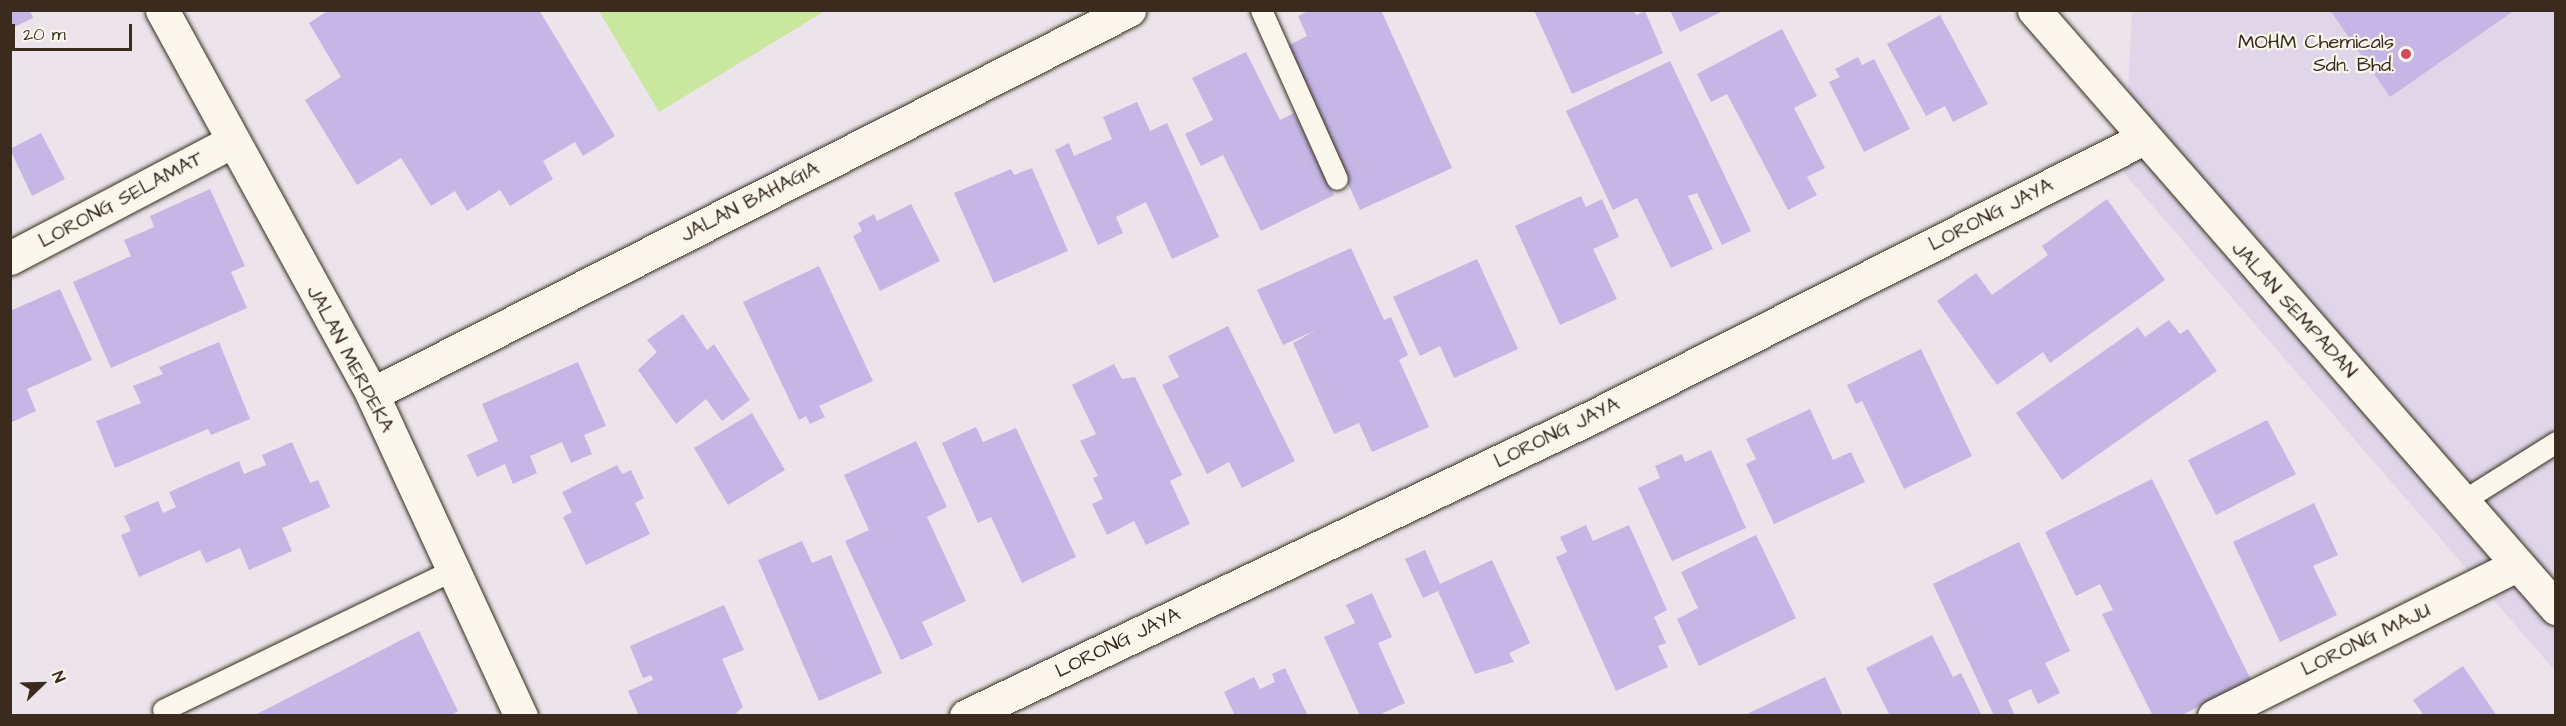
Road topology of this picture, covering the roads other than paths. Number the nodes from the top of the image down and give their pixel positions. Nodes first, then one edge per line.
1 (162, 10) edge
2 (1129, 10) edge
3 (1261, 10) edge
4 (2034, 10) edge
5 (2142, 139) junction
6 (231, 142) junction
7 (1337, 179) dead end
8 (10, 258) edge
9 (372, 394) junction
10 (2556, 442) edge
11 (2464, 500) junction
12 (2517, 565) junction
13 (452, 570) junction
14 (2556, 608) edge
15 (163, 710) dead end
16 (521, 716) edge
17 (966, 716) edge
18 (2214, 716) edge

1 - 6 street, JALAN MERDEKA
2 - 9 street, JALAN BAHAGIA
3 - 7 lane
4 - 5 street, JALAN SEMPADAN
5 - 11 street, JALAN SEMPADAN
5 - 17 street, LORONG JAYA
6 - 8 street, LORONG SELAMAT
6 - 9 street, JALAN MERDEKA
9 - 13 street, JALAN MERDEKA
10 - 11 lane
11 - 12 street, JALAN SEMPADAN
12 - 14 street, JALAN SEMPADAN
12 - 18 street, LORONG MAJU
13 - 15 lane
13 - 16 street, JALAN MERDEKA

